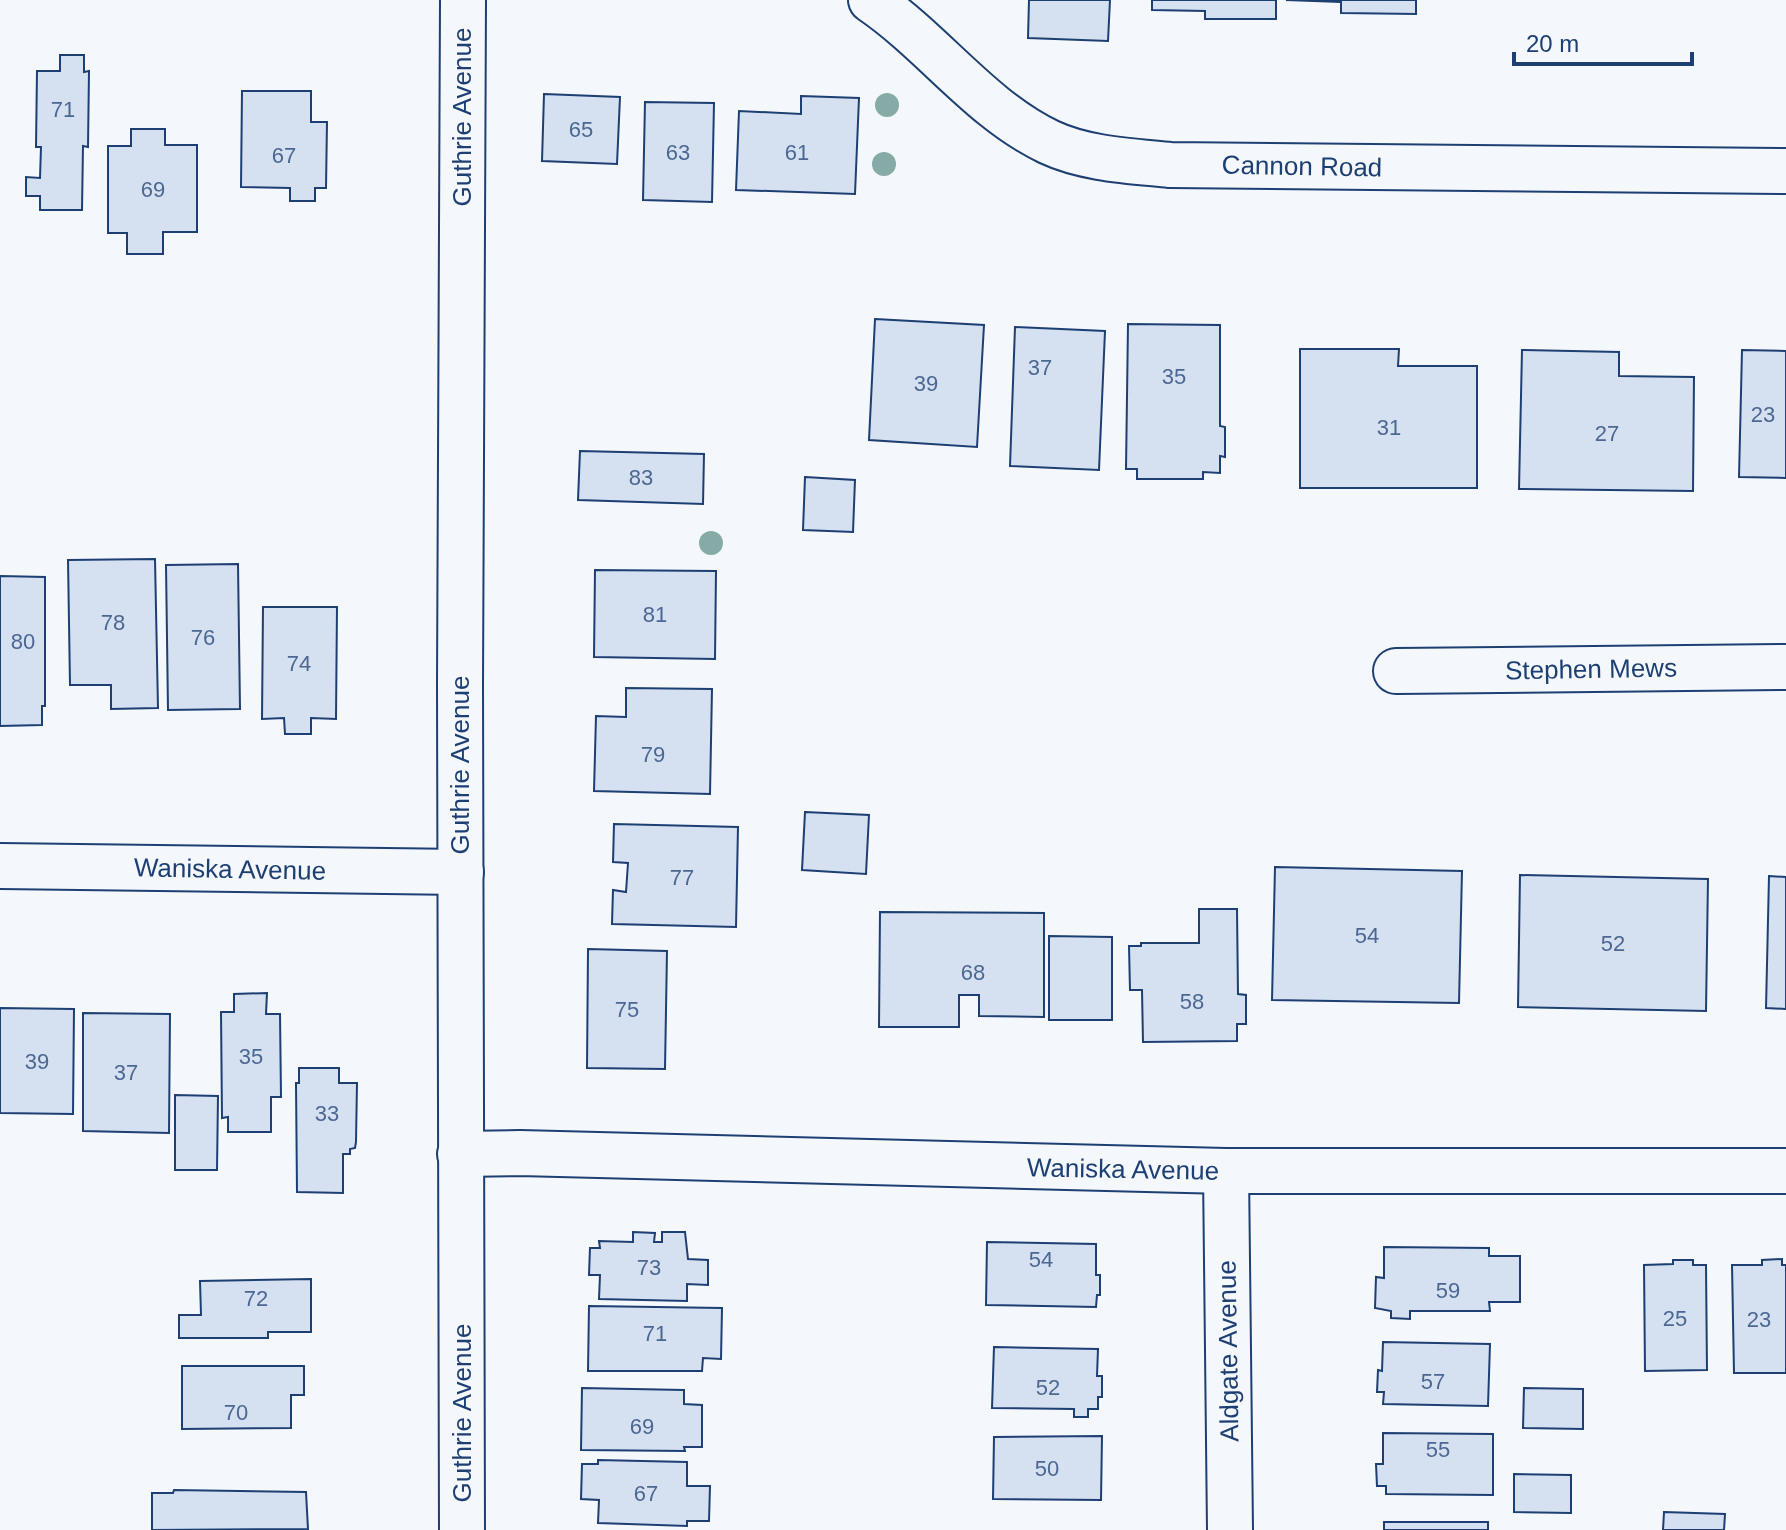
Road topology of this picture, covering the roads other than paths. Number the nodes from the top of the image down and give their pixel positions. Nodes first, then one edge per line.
1 (463, 0) edge
2 (871, 0) edge
3 (1786, 171) edge
4 (1786, 667) edge
5 (1396, 671) dead end
6 (0, 866) edge
7 (461, 872) junction
8 (460, 1154) junction
9 (1226, 1171) junction
10 (1786, 1171) edge
11 (462, 1530) edge
12 (1230, 1530) edge

1 - 7 street, Guthrie Avenue
2 - 3 street, Cannon Road
4 - 5 street, Stephen Mews
6 - 7 street, Waniska Avenue
7 - 8 street, Guthrie Avenue
8 - 9 street, Waniska Avenue
8 - 11 street, Guthrie Avenue
9 - 10 street, Waniska Avenue
9 - 12 street, Aldgate Avenue

